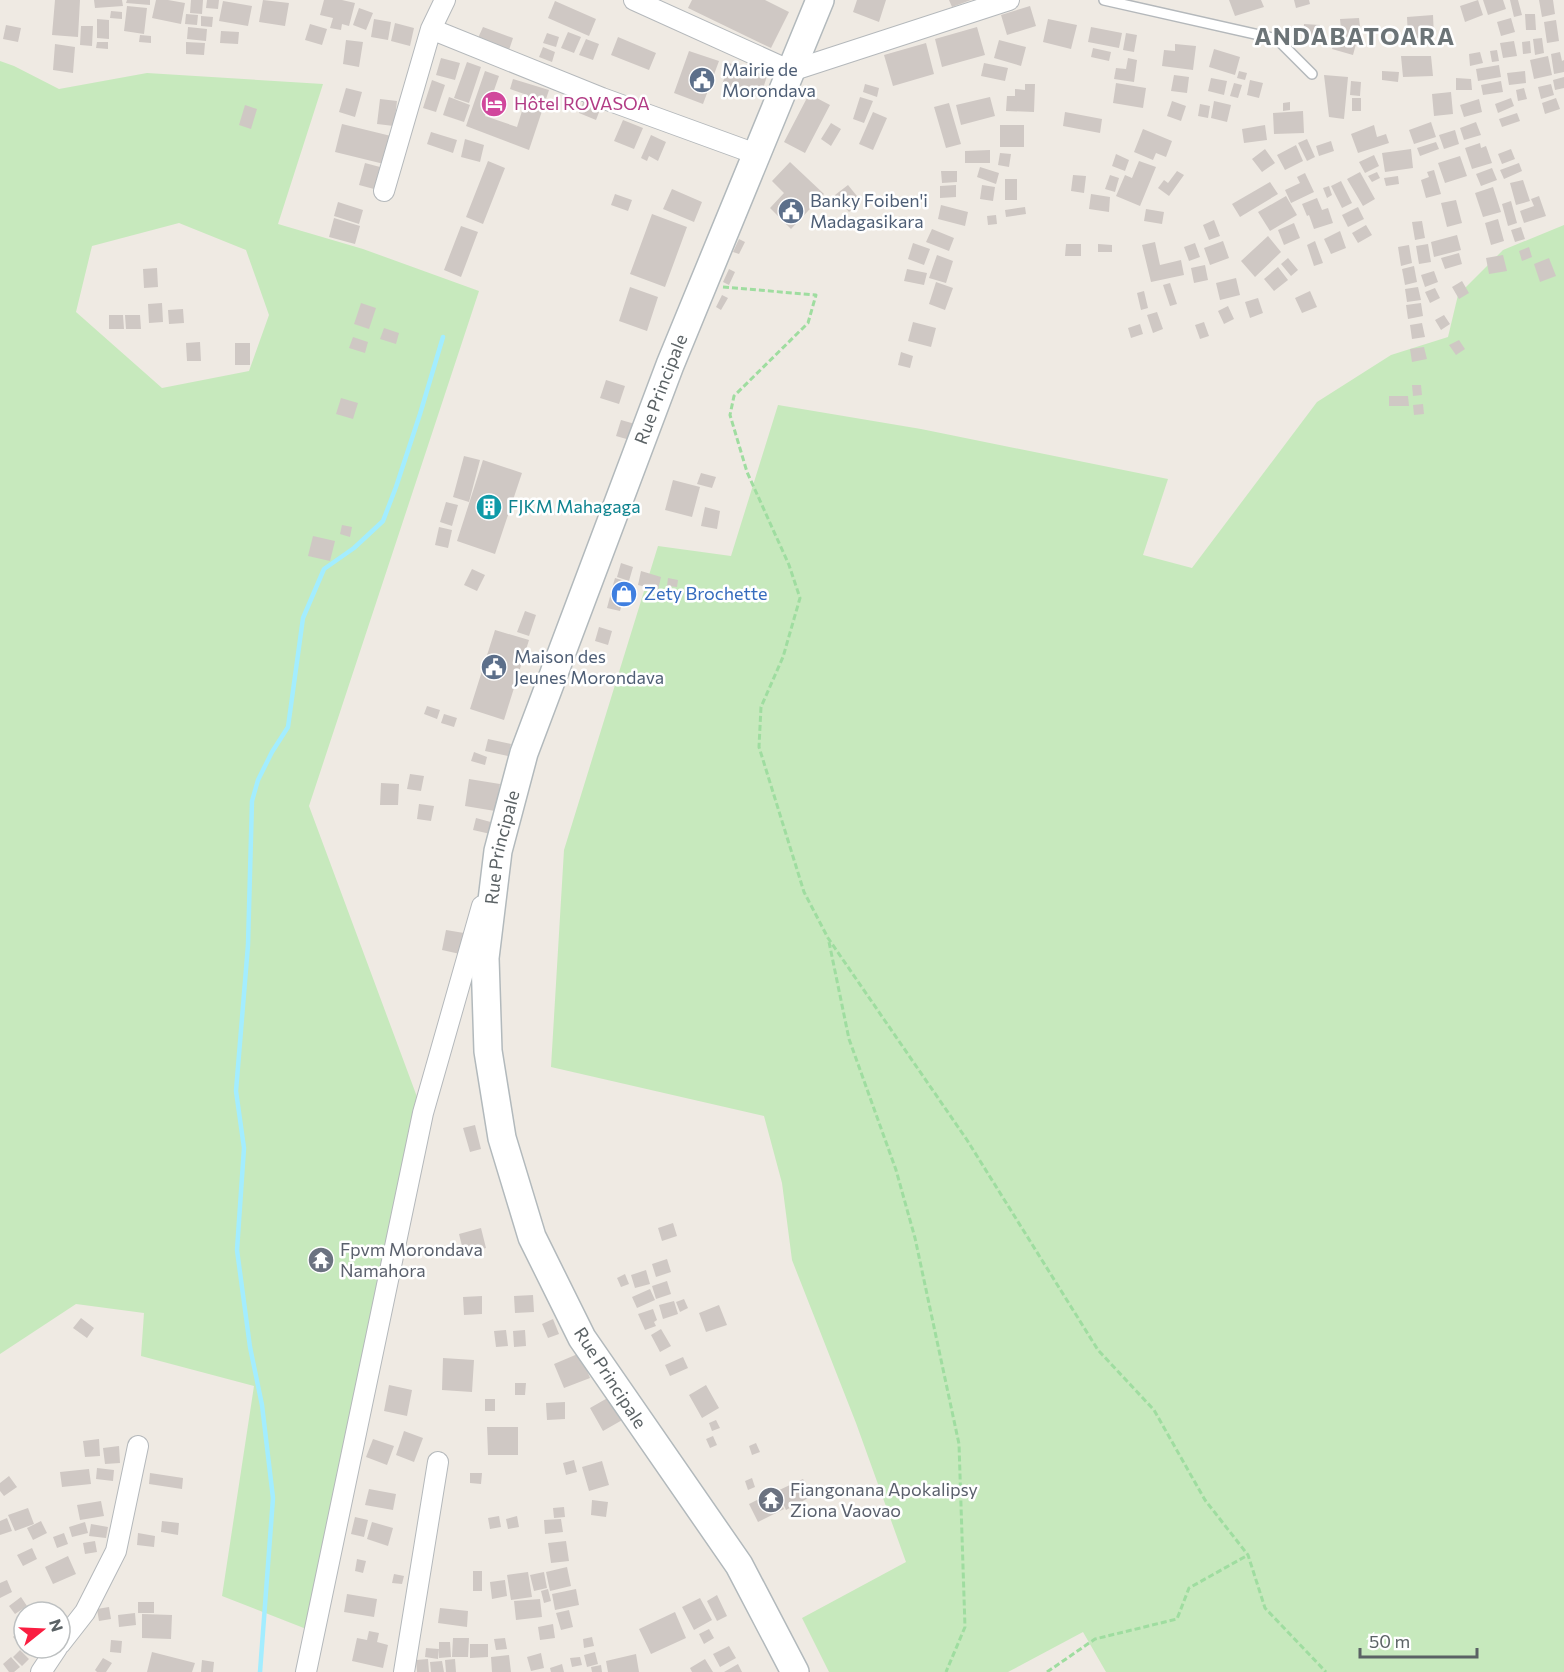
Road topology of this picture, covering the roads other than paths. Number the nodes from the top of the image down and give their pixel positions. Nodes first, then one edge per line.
1 (445, 0) edge
2 (634, 0) edge
3 (820, 0) edge
4 (1009, 0) edge
5 (1104, 0) edge
6 (431, 29) junction
7 (791, 72) junction
8 (1312, 74) dead end
9 (756, 154) junction
10 (384, 191) dead end
11 (498, 851) junction
12 (138, 1446) dead end
13 (438, 1462) dead end
14 (72, 1629) edge
15 (306, 1672) edge
16 (404, 1672) edge
17 (795, 1672) edge

1 - 6 street
2 - 7 street
3 - 7 main road, Rue Principale
4 - 7 street
5 - 8 lane
6 - 9 street
6 - 10 street
7 - 9 main road, Rue Principale
9 - 11 main road, Rue Principale
11 - 15 street
11 - 17 main road, Rue Principale
12 - 14 street
13 - 16 street

